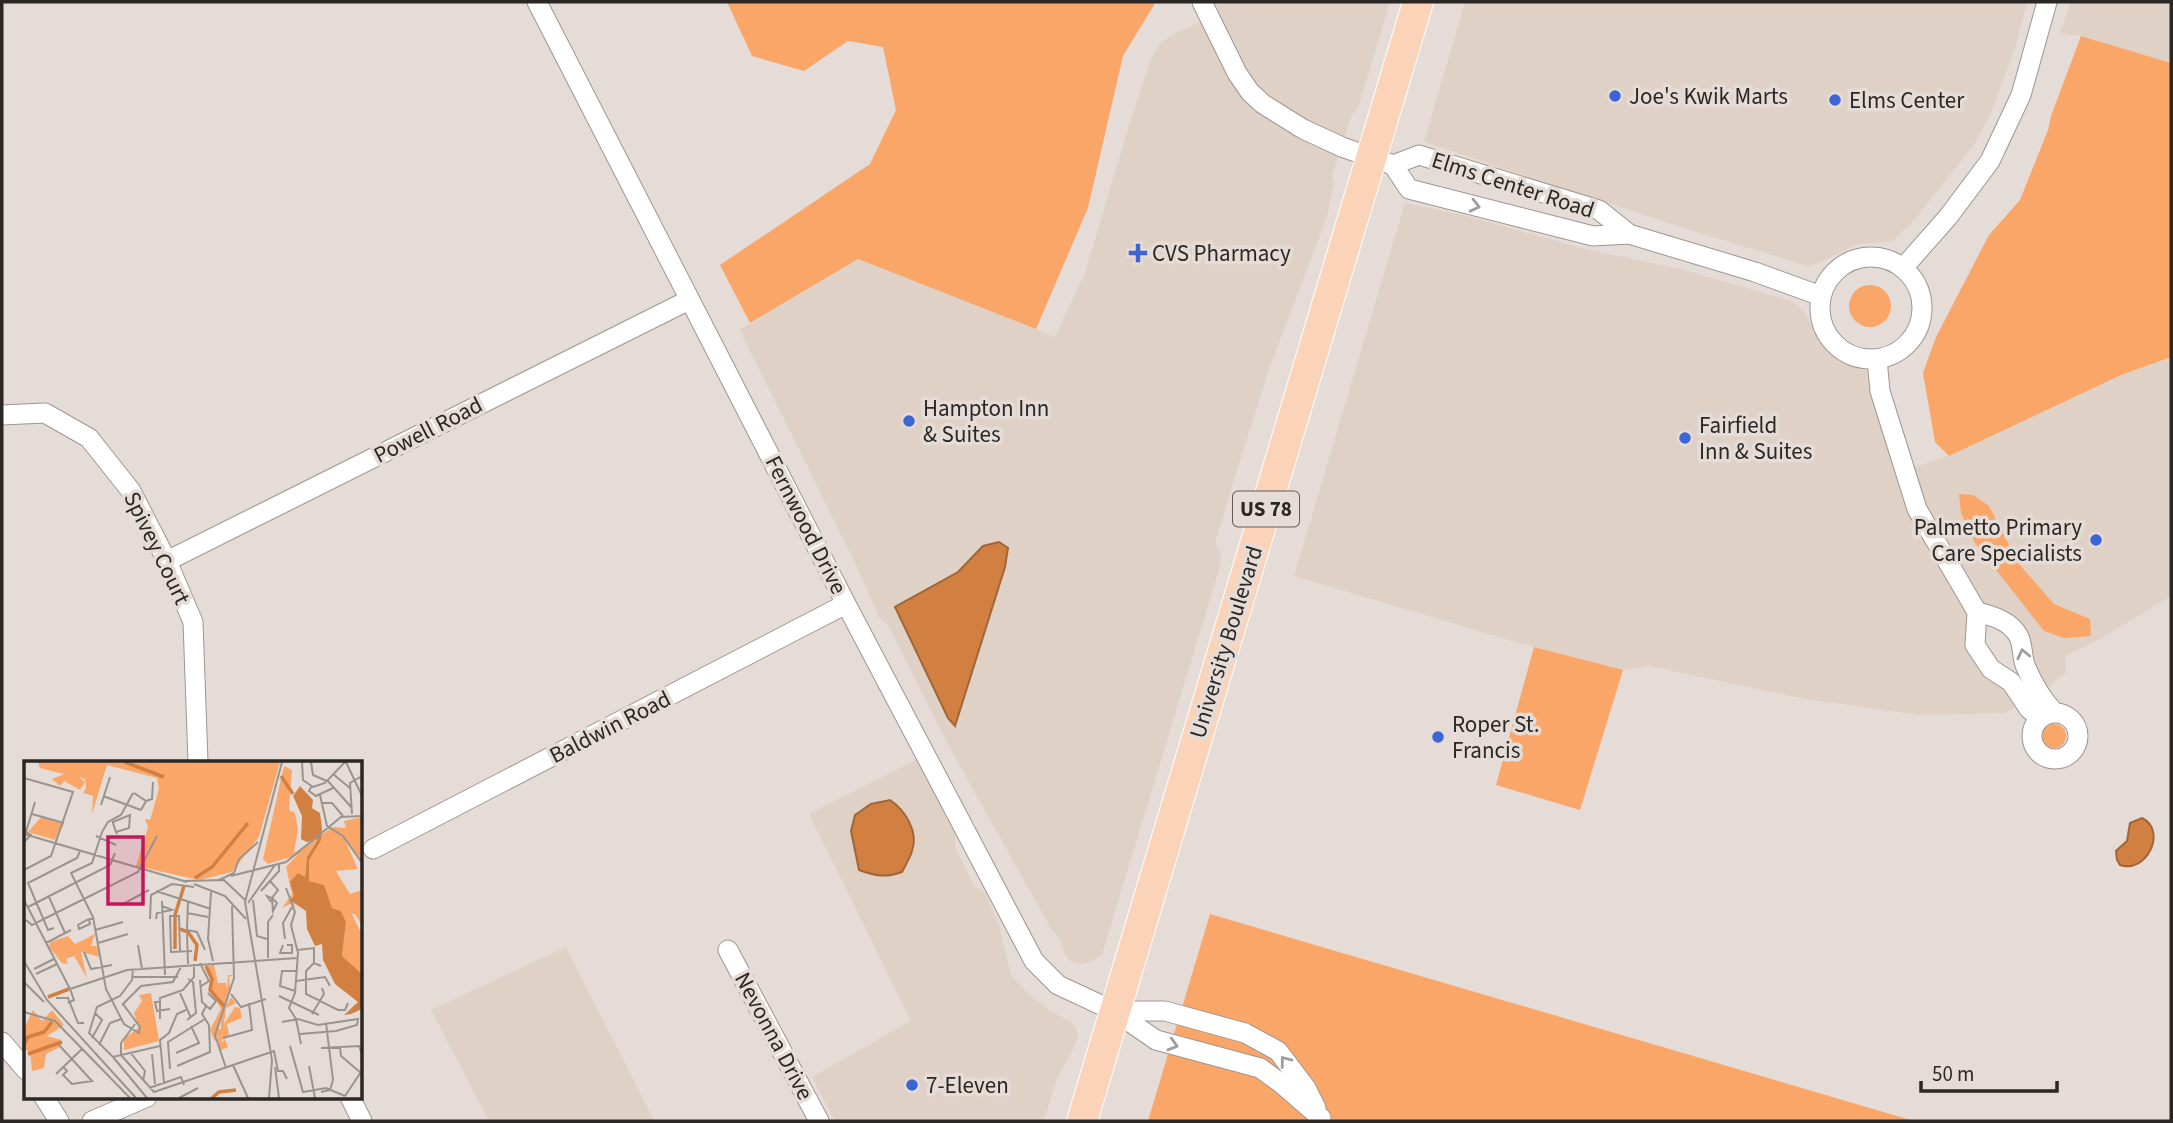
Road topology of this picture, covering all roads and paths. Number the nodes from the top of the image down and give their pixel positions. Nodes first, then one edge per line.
1 (537, 2) edge
2 (1202, 2) edge
3 (1418, 2) edge
4 (2047, 2) edge
5 (1382, 161) junction
6 (1629, 234) junction
7 (1903, 268) junction
8 (1821, 296) junction
9 (689, 300) junction
10 (1877, 359) junction
11 (2, 415) edge
12 (167, 561) junction
13 (846, 604) junction
14 (1977, 612) junction
15 (198, 761) edge
16 (373, 849) dead end
17 (729, 950) dead end
18 (1114, 1011) junction
19 (2, 1042) edge
20 (24, 1068) edge
21 (45, 1098) edge
22 (145, 1098) edge
23 (350, 1098) edge
24 (1322, 1120) edge
25 (58, 1121) edge
26 (92, 1121) edge
27 (362, 1121) edge
28 (819, 1121) edge
29 (1082, 1121) edge

1 - 9 street, Fernwood Drive
2 - 5 street
3 - 5 main road, University Boulevard / US 78
4 - 7 street
5 - 6 street, Elms Center Road
5 -> 6 street, Elms Center Road
5 - 18 main road, University Boulevard / US 78
6 - 8 street, Elms Center Road
7 - 8 street
7 - 10 street
8 - 10 street
9 - 12 street, Powell Road
9 - 13 street, Fernwood Drive
10 - 14 street
11 - 12 street, Spivey Court
12 - 15 street, Spivey Court
13 - 16 street, Baldwin Road
13 - 18 street, Fernwood Drive
14 -> 14 street
17 - 28 street, Nevonna Drive
18 -> 24 street, Fernwood Drive
24 -> 18 street, Fernwood Drive
18 - 29 main road, University Boulevard / US 78
19 - 20 street
21 - 25 street
22 - 26 street
23 - 27 street

